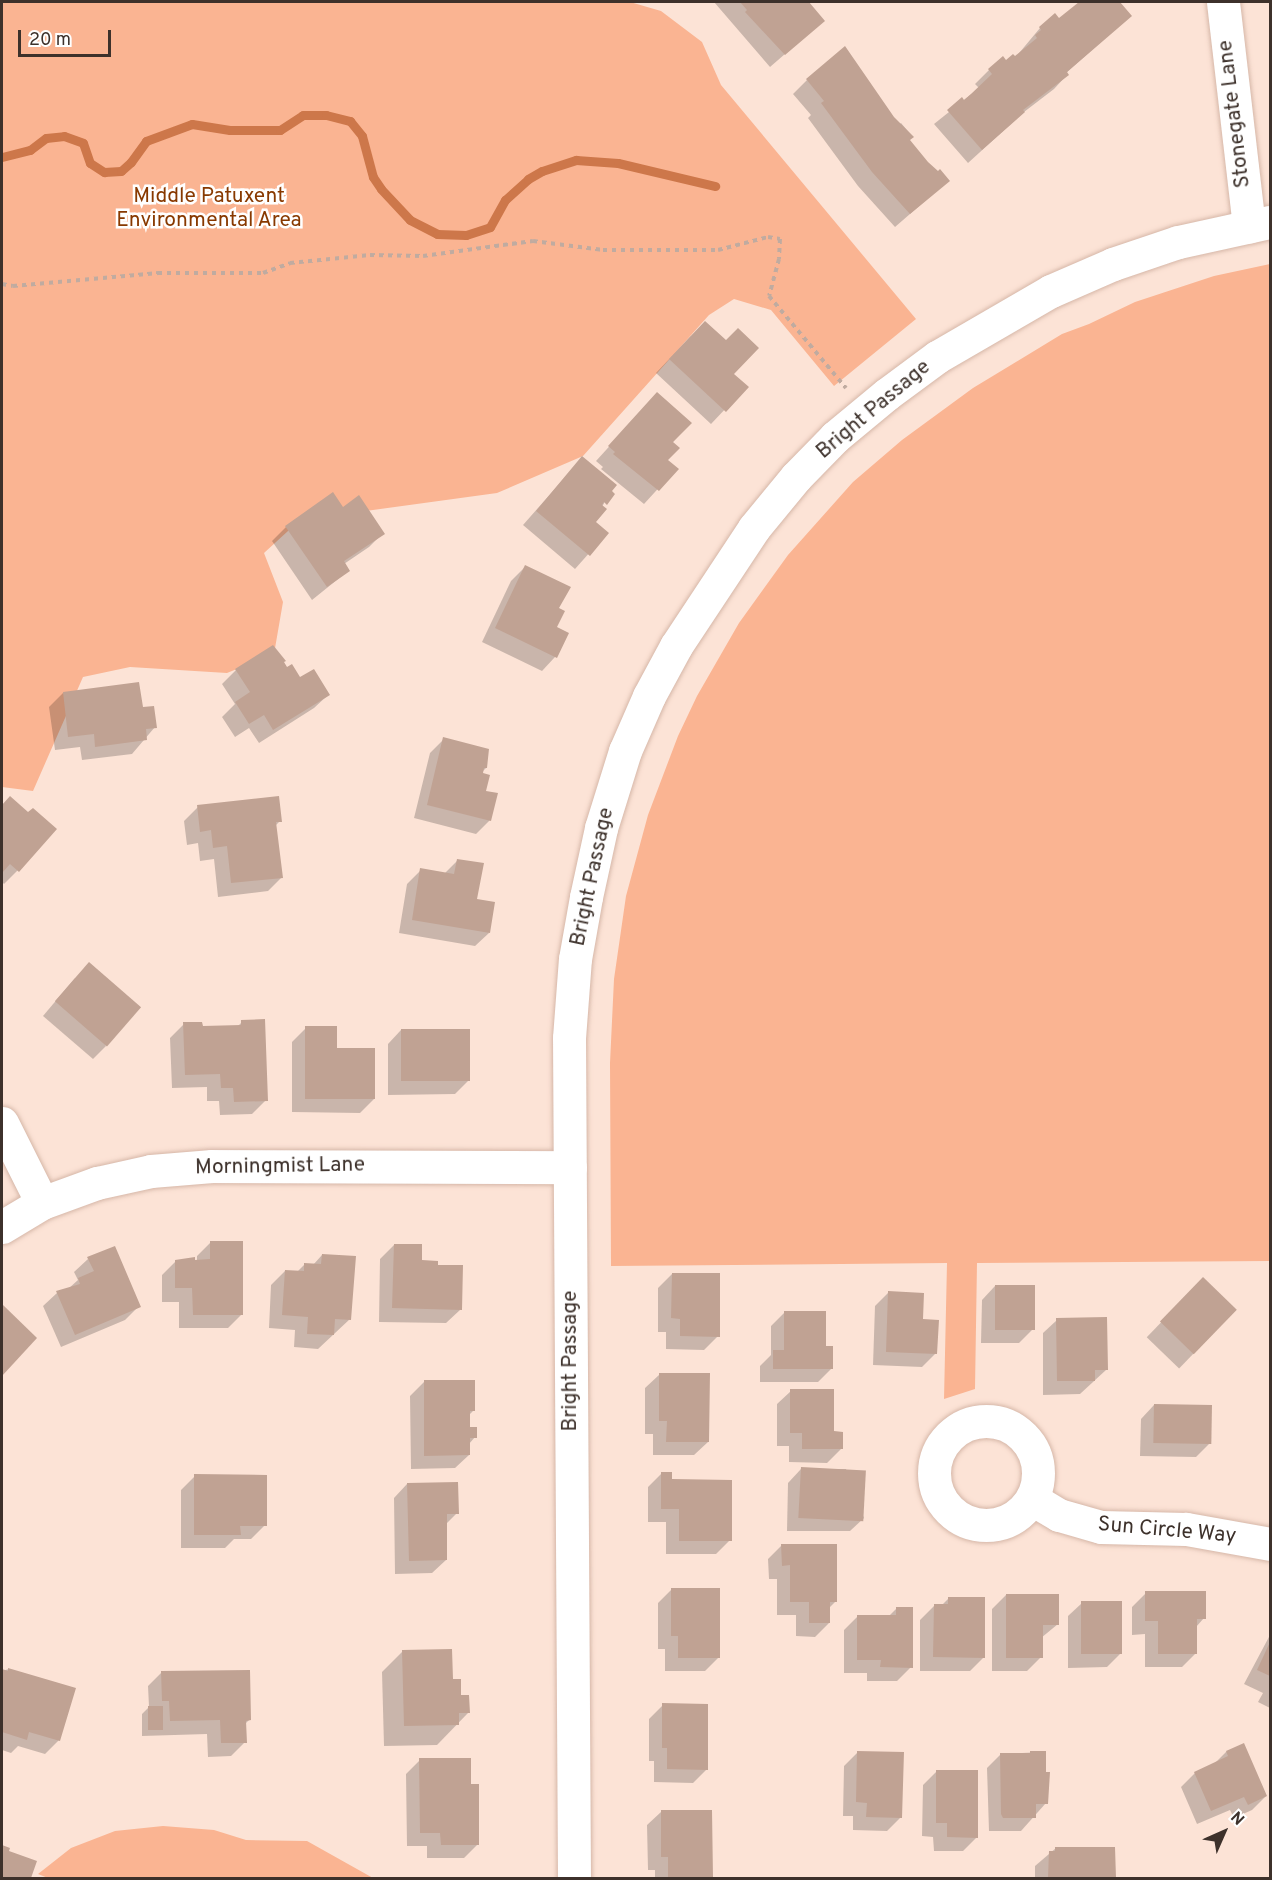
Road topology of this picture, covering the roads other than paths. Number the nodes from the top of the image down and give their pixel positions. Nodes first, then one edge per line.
1 (1222, 2) edge
2 (1260, 224) edge
3 (2, 1123) edge
4 (570, 1167) junction
5 (42, 1203) junction
6 (2, 1227) edge
7 (1032, 1499) dead end
8 (1270, 1544) edge
9 (574, 1878) edge

1 - 2 street, Stonegate Lane
2 - 4 street, Bright Passage
3 - 5 street
4 - 5 street, Morningmist Lane
4 - 9 street, Bright Passage
5 - 6 street, Morningmist Lane
7 - 8 street, Sun Circle Way

